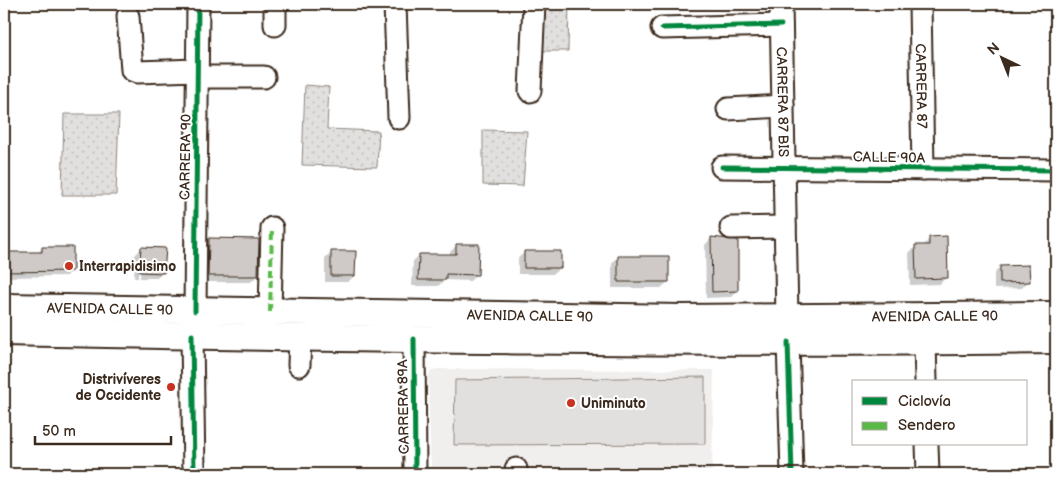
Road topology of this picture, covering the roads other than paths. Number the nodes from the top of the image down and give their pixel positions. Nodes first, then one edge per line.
1 (198, 4) edge
2 (395, 4) edge
3 (534, 4) edge
4 (781, 4) edge
5 (920, 4) edge
6 (128, 16) dead end
7 (781, 25) junction
8 (662, 28) dead end
9 (197, 74) junction
10 (264, 77) dead end
11 (530, 91) dead end
12 (783, 106) junction
13 (728, 109) dead end
14 (399, 118) dead end
15 (1056, 164) edge
16 (722, 166) dead end
17 (784, 167) junction
18 (923, 169) junction
19 (1056, 170) edge
20 (1056, 177) edge
21 (785, 227) junction
22 (272, 228) dead end
23 (731, 228) dead end
24 (4, 307) edge
25 (270, 312) junction
26 (1056, 315) edge
27 (193, 323) junction
28 (788, 330) junction
29 (4, 332) edge
30 (300, 336) junction
31 (414, 339) junction
32 (1056, 340) edge
33 (925, 342) junction
34 (299, 365) dead end
35 (926, 380) edge
36 (927, 446) edge
37 (194, 474) edge
38 (415, 474) edge
39 (792, 474) edge
40 (928, 474) edge

1 - 9 street, CARRERA 90
2 - 14 street
3 - 11 street
4 - 7 street, CARRERA 87 BIS
5 - 18 street, CARRERA 87
6 - 9 street
7 - 8 street
7 - 12 street, CARRERA 87 BIS
9 - 10 street
9 - 27 street, CARRERA 90
12 - 13 street
12 - 17 street, CARRERA 87 BIS
15 - 19 street
16 - 17 street, CALLE 90A
17 - 18 street, CALLE 90A
17 - 21 street, CARRERA 87 BIS
18 - 19 street, CALLE 90A
19 - 20 street
21 - 23 street
21 - 28 street, CARRERA 87 BIS
22 - 25 street
24 - 27 main road, AVENIDA CALLE 90
25 - 27 main road, AVENIDA CALLE 90
25 - 28 main road, AVENIDA CALLE 90
26 - 28 main road, AVENIDA CALLE 90
27 - 29 main road, AVENIDA CALLE 90
27 - 30 main road, AVENIDA CALLE 90
27 - 37 street, CARRERA 90
28 - 31 main road, AVENIDA CALLE 90
28 - 33 main road, AVENIDA CALLE 90
28 - 39 street, CARRERA 87 BIS
30 - 31 main road, AVENIDA CALLE 90
30 - 34 street
31 - 38 street, CARRERA 89A
32 - 33 main road, AVENIDA CALLE 90
33 - 35 street
36 - 40 street

